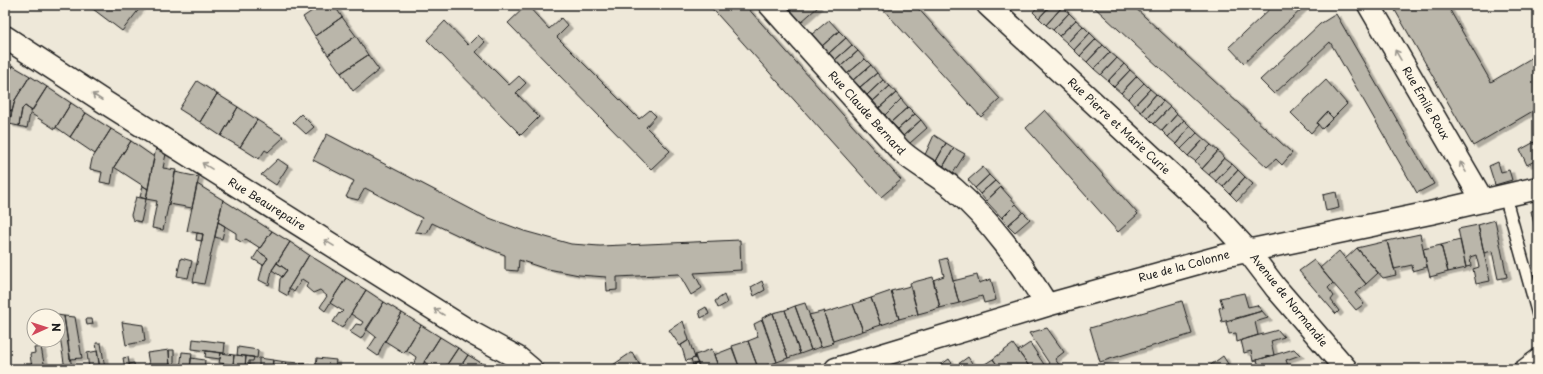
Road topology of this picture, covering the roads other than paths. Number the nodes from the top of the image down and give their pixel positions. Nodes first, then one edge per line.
1 (770, 5) edge
2 (1369, 5) edge
3 (996, 9) edge
4 (5, 37) edge
5 (1538, 188) edge
6 (1505, 196) junction
7 (1483, 201) junction
8 (1248, 250) junction
9 (1047, 305) junction
10 (1538, 315) edge
11 (1538, 354) edge
12 (530, 369) edge
13 (836, 369) edge
14 (1346, 369) edge
15 (1518, 369) edge

1 - 9 street, Rue Claude Bernard
7 -> 2 street, Rue Émile Roux
3 - 8 street, Rue Pierre et Marie Curie
12 -> 4 street, Rue Beaurepaire
5 - 6 street, Rue de la Colonne
6 - 7 street, Rue de la Colonne
6 - 10 lane
7 - 8 street, Rue de la Colonne
8 - 9 street, Rue de la Colonne
8 - 14 street, Avenue de Normandie
9 - 13 street, Rue de la Colonne
11 - 15 lane

